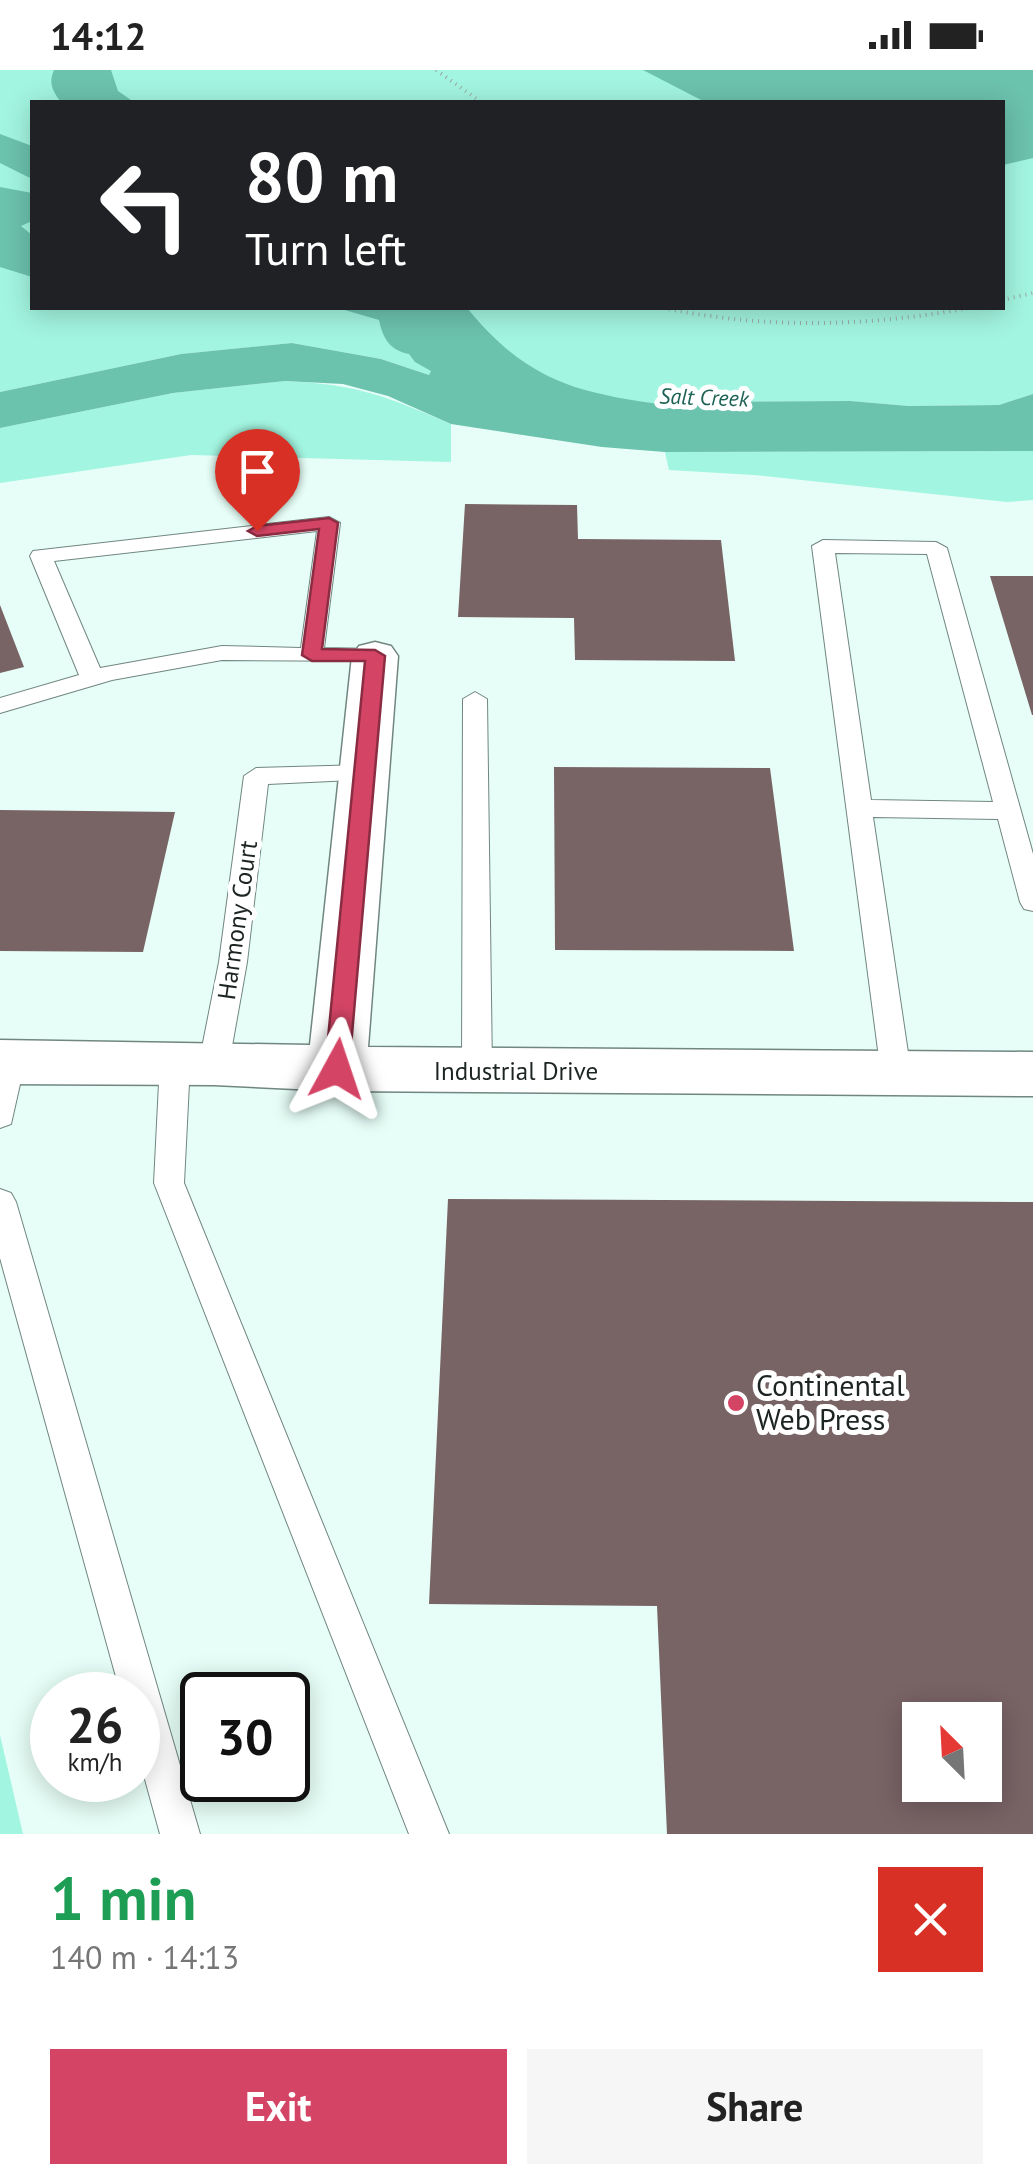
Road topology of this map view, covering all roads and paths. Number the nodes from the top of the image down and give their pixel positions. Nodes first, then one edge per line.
1 (436, 70) edge
2 (478, 100) edge
3 (1033, 292) edge
4 (1005, 299) edge
5 (673, 310) edge
6 (959, 310) edge
7 (312, 655) junction
8 (375, 656) joint
9 (92, 678) junction
10 (476, 699) dead end
11 (0, 706) edge
12 (364, 773) junction
13 (860, 808) junction
14 (1008, 811) junction
15 (1033, 902) edge
16 (194, 1063) junction
17 (337, 1069) junction
18 (477, 1071) junction
19 (896, 1073) junction
20 (1033, 1074) edge
21 (3, 1080) edge
22 (0, 1202) edge
23 (180, 1834) edge
24 (429, 1834) edge

1 - 2 path
3 - 4 path
5 - 6 path
7 - 8 lane
7 - 9 lane
7 - 9 lane
8 - 12 street
9 - 11 lane
10 - 18 lane
12 - 16 lane, Harmony Court
12 - 17 street
13 - 14 lane
13 - 14 lane
13 - 19 lane
14 - 15 lane
16 - 17 street, Industrial Drive
16 - 21 street, Industrial Drive
16 - 24 lane, Harmony Court
17 - 18 street, Industrial Drive
18 - 19 street, Industrial Drive
19 - 20 street, Industrial Drive
22 - 23 lane

